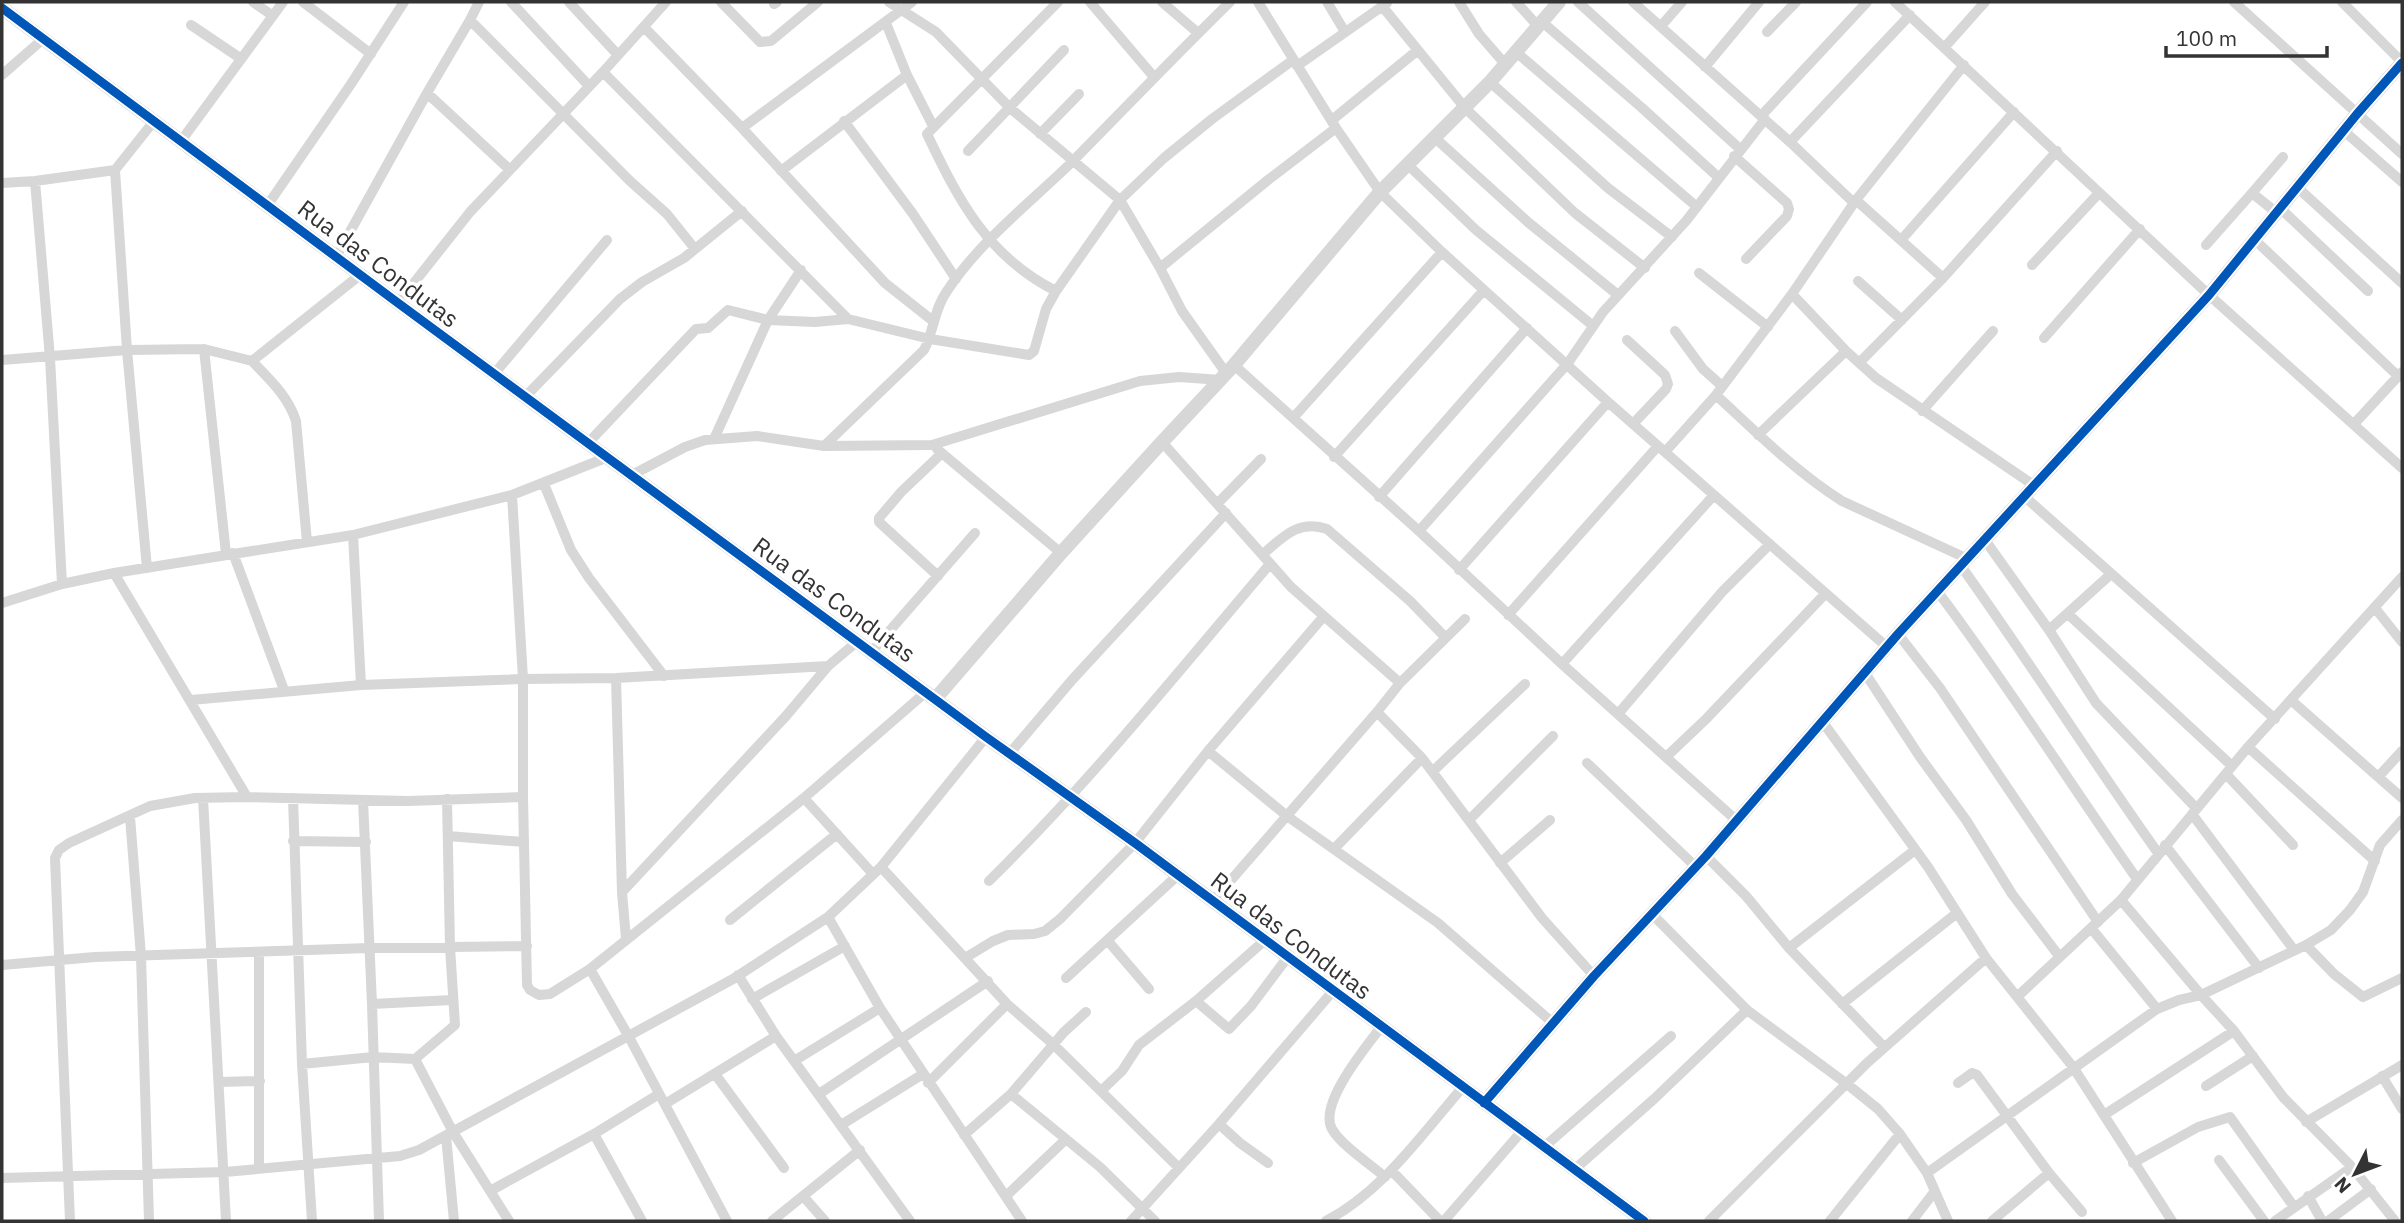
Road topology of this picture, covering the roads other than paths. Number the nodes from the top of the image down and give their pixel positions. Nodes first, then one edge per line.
1 (253, 2) edge
2 (283, 2) edge
3 (303, 2) edge
4 (404, 2) edge
5 (479, 2) edge
6 (512, 2) edge
7 (569, 2) edge
8 (649, 2) edge
9 (722, 2) edge
10 (818, 2) edge
11 (889, 2) edge
12 (912, 2) edge
13 (1058, 2) edge
14 (1090, 2) edge
15 (1162, 2) edge
16 (1230, 2) edge
17 (1258, 2) edge
18 (1327, 2) edge
19 (1459, 2) edge
20 (1516, 2) edge
21 (1559, 2) edge
22 (1578, 2) edge
23 (1633, 2) edge
24 (1682, 2) edge
25 (1759, 2) edge
26 (1796, 2) edge
27 (1867, 2) edge
28 (1985, 2) edge
29 (2234, 2) edge
30 (2342, 2) edge
31 (1385, 4) edge
32 (662, 6) edge
33 (1903, 6) edge
34 (2, 8) edge
35 (902, 11) junction
36 (273, 16) junction
37 (470, 20) junction
38 (886, 23) junction
39 (1539, 23) junction
40 (191, 25) dead end
41 (1661, 26) junction
42 (644, 27) junction
43 (1345, 32) junction
44 (1767, 32) dead end
45 (1198, 33) junction
46 (43, 39) junction
47 (1944, 48) junction
48 (1064, 50) dead end
49 (1418, 50) junction
50 (1516, 52) junction
51 (371, 54) junction
52 (618, 55) junction
53 (240, 58) junction
54 (1295, 63) junction
55 (1505, 64) junction
56 (1964, 65) junction
57 (1705, 67) junction
58 (2401, 68) edge
59 (603, 72) junction
60 (2, 75) edge
61 (906, 75) junction
62 (1154, 77) junction
63 (981, 78) junction
64 (1490, 82) junction
65 (589, 86) junction
66 (427, 93) junction
67 (1079, 94) dead end
68 (1010, 108) junction
69 (1465, 108) junction
70 (2014, 111) junction
71 (563, 113) junction
72 (2357, 114) junction
73 (1763, 118) junction
74 (154, 121) junction
75 (844, 121) junction
76 (1334, 124) junction
77 (933, 126) junction
78 (742, 128) junction
79 (2344, 131) junction
80 (1040, 134) junction
81 (1434, 137) junction
82 (181, 141) junction
83 (1790, 142) junction
84 (968, 151) dead end
85 (2057, 151) junction
86 (1737, 152) junction
87 (2402, 154) edge
88 (2283, 157) dead end
89 (1072, 161) junction
90 (1407, 164) junction
91 (509, 169) junction
92 (115, 170) junction
93 (781, 171) junction
94 (1718, 177) junction
95 (35, 181) junction
96 (2402, 182) edge
97 (2, 183) edge
98 (2298, 188) junction
99 (1380, 192) junction
100 (2099, 193) junction
101 (2252, 193) junction
102 (1120, 200) junction
103 (1855, 201) junction
104 (267, 206) junction
105 (1697, 207) junction
106 (742, 211) junction
107 (2279, 211) junction
108 (2140, 229) junction
109 (1672, 237) junction
110 (1902, 239) junction
111 (607, 240) dead end
112 (2255, 240) junction
113 (989, 241) junction
114 (2206, 244) dead end
115 (695, 249) junction
116 (1441, 252) junction
117 (336, 257) junction
118 (1745, 258) dead end
119 (2032, 265) dead end
120 (1160, 268) junction
121 (1645, 268) junction
122 (801, 270) junction
123 (1699, 274) dead end
124 (360, 275) junction
125 (1943, 278) junction
126 (956, 279) junction
127 (1858, 281) dead end
128 (2402, 283) edge
129 (1484, 290) junction
130 (1056, 291) junction
131 (2368, 291) dead end
132 (1792, 294) junction
133 (1618, 295) junction
134 (2209, 295) junction
135 (398, 303) junction
136 (848, 319) junction
137 (768, 320) junction
138 (1902, 320) junction
139 (933, 321) junction
140 (1592, 325) junction
141 (1768, 327) junction
142 (1527, 328) junction
143 (1675, 331) dead end
144 (1993, 331) dead end
145 (2044, 338) dead end
146 (930, 339) junction
147 (1627, 340) dead end
148 (204, 349) junction
149 (127, 350) junction
150 (1846, 351) junction
151 (50, 358) junction
152 (2, 360) edge
153 (253, 361) junction
154 (1568, 363) junction
155 (1858, 363) junction
156 (1227, 373) junction
157 (494, 374) junction
158 (2400, 374) edge
159 (1719, 391) junction
160 (525, 397) junction
161 (1608, 402) junction
162 (1922, 411) junction
163 (1293, 418) junction
164 (1633, 424) junction
165 (2354, 424) junction
166 (1758, 435) junction
167 (714, 439) junction
168 (1162, 442) junction
169 (589, 443) junction
170 (932, 444) junction
171 (824, 446) junction
172 (1662, 449) junction
173 (942, 453) junction
174 (608, 457) junction
175 (1335, 457) junction
176 (1261, 458) dead end
177 (2402, 468) edge
178 (632, 475) junction
179 (544, 484) junction
180 (2030, 492) junction
181 (512, 495) junction
182 (1714, 495) junction
183 (1379, 497) junction
184 (1218, 503) junction
185 (1226, 513) junction
186 (1419, 531) junction
187 (975, 533) dead end
188 (353, 535) junction
189 (1985, 540) junction
190 (307, 542) junction
191 (1770, 544) junction
192 (1061, 553) junction
193 (230, 554) junction
194 (1262, 554) junction
195 (1964, 563) junction
196 (1270, 565) junction
197 (148, 568) junction
198 (1460, 570) junction
199 (114, 573) junction
200 (2111, 574) junction
201 (938, 576) junction
202 (2402, 577) edge
203 (62, 584) junction
204 (1938, 592) junction
205 (1825, 594) junction
206 (2, 603) edge
207 (2375, 608) junction
208 (2068, 614) junction
209 (1508, 615) junction
210 (1324, 616) junction
211 (1465, 618) dead end
212 (2049, 630) junction
213 (1898, 634) junction
214 (1445, 637) junction
215 (858, 641) junction
216 (2402, 642) edge
217 (1887, 647) junction
218 (872, 651) junction
219 (1562, 664) junction
220 (828, 666) junction
221 (1865, 673) junction
222 (664, 676) junction
223 (616, 678) junction
224 (523, 679) junction
225 (1400, 683) junction
226 (1525, 684) dead end
227 (361, 685) junction
228 (284, 690) junction
229 (931, 695) junction
230 (191, 700) junction
231 (2292, 701) junction
232 (1377, 712) junction
233 (1618, 713) junction
234 (2275, 719) junction
235 (1822, 721) junction
236 (1553, 736) dead end
237 (986, 737) junction
238 (2248, 747) junction
239 (1208, 751) junction
240 (2402, 751) edge
241 (1010, 753) junction
242 (1667, 756) junction
243 (1422, 758) junction
244 (1587, 763) dead end
245 (2229, 770) junction
246 (1433, 771) junction
247 (2379, 776) junction
248 (247, 797) junction
249 (523, 797) junction
250 (203, 798) junction
251 (293, 798) junction
252 (1071, 798) junction
253 (2402, 798) edge
254 (447, 799) junction
255 (804, 799) junction
256 (363, 800) junction
257 (2194, 811) junction
258 (1287, 816) junction
259 (130, 817) junction
260 (1469, 820) junction
261 (1550, 820) dead end
262 (1736, 820) junction
263 (2402, 821) edge
264 (837, 834) junction
265 (448, 836) junction
266 (293, 841) junction
267 (366, 842) junction
268 (524, 842) junction
269 (1135, 843) junction
270 (2293, 845) dead end
271 (1334, 849) junction
272 (2162, 849) junction
273 (1915, 850) junction
274 (1701, 861) junction
275 (2375, 861) junction
276 (1500, 863) junction
277 (877, 870) junction
278 (1177, 876) junction
279 (2137, 879) junction
280 (989, 881) dead end
281 (622, 892) junction
282 (2121, 900) junction
283 (1212, 902) junction
284 (1957, 913) junction
285 (1653, 915) junction
286 (828, 917) junction
287 (730, 920) dead end
288 (2095, 925) junction
289 (626, 939) junction
290 (1108, 941) junction
291 (1265, 941) junction
292 (2306, 945) junction
293 (527, 946) junction
294 (845, 946) junction
295 (450, 947) junction
296 (370, 948) junction
297 (1789, 948) junction
298 (2294, 950) junction
299 (297, 952) junction
300 (212, 954) junction
301 (259, 954) junction
302 (141, 956) junction
303 (2059, 956) junction
304 (965, 958) junction
305 (1287, 958) junction
306 (1986, 958) junction
307 (60, 960) junction
308 (2, 965) edge
309 (2259, 968) junction
310 (590, 969) junction
311 (738, 975) junction
312 (1594, 976) junction
313 (1066, 978) dead end
314 (2402, 978) edge
315 (988, 981) junction
316 (1149, 989) dead end
317 (1333, 991) junction
318 (2201, 995) junction
319 (2018, 996) junction
320 (752, 999) junction
321 (452, 1000) junction
322 (1196, 1001) junction
323 (1007, 1003) junction
324 (372, 1004) junction
325 (1842, 1004) junction
326 (880, 1008) junction
327 (2157, 1009) junction
328 (1746, 1010) junction
329 (1086, 1012) dead end
330 (1554, 1024) junction
331 (1381, 1027) junction
332 (2234, 1031) junction
333 (1671, 1035) dead end
334 (776, 1036) junction
335 (629, 1037) junction
336 (900, 1038) junction
337 (1053, 1044) junction
338 (1884, 1048) junction
339 (2253, 1056) junction
340 (373, 1057) junction
341 (415, 1059) junction
342 (794, 1061) junction
343 (302, 1064) junction
344 (2402, 1065) edge
345 (2073, 1068) junction
346 (715, 1074) junction
347 (2382, 1076) junction
348 (926, 1078) junction
349 (260, 1081) junction
350 (219, 1082) junction
351 (1958, 1083) dead end
352 (1847, 1084) junction
353 (2206, 1086) dead end
354 (1463, 1087) junction
355 (1101, 1091) junction
356 (818, 1094) junction
357 (1011, 1094) junction
358 (662, 1099) junction
359 (1484, 1103) junction
360 (2402, 1109) edge
361 (2104, 1115) junction
362 (2006, 1116) junction
363 (2306, 1122) junction
364 (1219, 1124) junction
365 (841, 1125) junction
366 (1522, 1131) junction
367 (450, 1134) junction
368 (594, 1134) junction
369 (1900, 1134) junction
370 (964, 1135) junction
371 (1066, 1139) junction
372 (1544, 1147) junction
373 (860, 1150) junction
374 (376, 1158) junction
375 (2219, 1160) dead end
376 (1268, 1163) dead end
377 (2133, 1163) junction
378 (309, 1164) junction
379 (2351, 1167) junction
380 (784, 1168) dead end
381 (1179, 1168) junction
382 (259, 1169) junction
383 (1575, 1169) junction
384 (225, 1172) junction
385 (1927, 1173) junction
386 (2049, 1173) junction
387 (1388, 1174) junction
388 (68, 1176) junction
389 (148, 1176) junction
390 (2, 1178) edge
391 (2371, 1189) junction
392 (490, 1191) junction
393 (1935, 1191) junction
394 (803, 1196) junction
395 (1006, 1196) junction
396 (2308, 1196) junction
397 (1144, 1208) junction
398 (2294, 1208) junction
399 (2082, 1212) dead end
400 (1343, 1218) edge
401 (70, 1221) edge
402 (149, 1221) edge
403 (226, 1221) edge
404 (312, 1221) edge
405 (379, 1221) edge
406 (454, 1221) edge
407 (509, 1221) edge
408 (642, 1221) edge
409 (727, 1221) edge
410 (772, 1221) edge
411 (825, 1221) edge
412 (909, 1221) edge
413 (1022, 1221) edge
414 (1132, 1221) edge
415 (1156, 1221) edge
416 (1325, 1221) edge
417 (1442, 1221) edge
418 (1644, 1221) edge
419 (1709, 1221) edge
420 (1830, 1221) edge
421 (1912, 1221) edge
422 (1948, 1221) edge
423 (1993, 1221) edge
424 (2172, 1221) edge
425 (2264, 1221) edge
426 (2275, 1221) edge
427 (2322, 1221) edge
428 (2328, 1221) edge
429 (2395, 1221) edge

1 - 36 street
2 - 36 street
3 - 51 street
4 - 51 street
5 - 37 street
6 - 65 street
7 - 52 street
8 - 32 street
9 - 10 street
11 - 35 street
12 - 35 street
13 - 63 street
14 - 62 street
15 - 45 street
16 - 45 street
17 - 54 street
18 - 43 street
19 - 55 street
20 - 39 street
21 - 39 street
22 - 86 street
23 - 41 street
24 - 41 street
25 - 57 street
26 - 44 street
27 - 73 street
28 - 47 street
29 - 72 street
30 - 58 street
31 - 43 street
31 - 49 street
32 - 42 street
33 - 47 street
33 - 83 street
34 - 46 street, Rua das Condutas
35 - 38 street
35 - 63 street
36 - 53 street
37 - 66 street
37 - 71 street
38 - 61 street
38 - 78 street
39 - 50 street
39 - 94 street
40 - 53 street
41 - 57 street
42 - 52 street
42 - 78 street
43 - 54 street
45 - 62 street
46 - 60 street
46 - 74 street, Rua das Condutas
47 - 56 street
48 - 68 street
49 - 69 street
49 - 76 street
50 - 55 street
50 - 105 street
51 - 104 street
52 - 59 street
53 - 82 street
54 - 76 street
54 - 102 street
55 - 64 street
56 - 70 street
56 - 103 street
57 - 73 street
58 - 72 street
59 - 65 street
59 - 106 street
61 - 75 street
61 - 77 street
62 - 89 street
63 - 68 street
63 - 77 street
64 - 69 street
64 - 109 street
65 - 71 street
66 - 91 street
66 - 117 street
67 - 80 street
68 - 80 street
68 - 84 street
69 - 81 street
69 - 121 street
70 - 85 street
70 - 110 street
71 - 91 street
71 - 115 street
72 - 79 street
72 - 87 street
73 - 83 street
73 - 86 street
74 - 82 street, Rua das Condutas
74 - 92 street
75 - 93 street
75 - 126 street
76 - 99 street
76 - 120 street
77 - 113 street
78 - 93 street
79 - 96 street
79 - 98 street
80 - 89 street
81 - 90 street
81 - 133 street
82 - 104 street, Rua das Condutas
83 - 103 street
85 - 100 street
85 - 125 street
86 - 94 street
86 - 118 street
88 - 101 street
89 - 102 street
89 - 113 street
90 - 99 street
90 - 140 street
91 - 135 street
92 - 95 street
92 - 149 street
93 - 139 street
94 - 105 street
95 - 97 street
95 - 151 street
98 - 107 street
98 - 128 street
99 - 116 street
99 - 156 street
100 - 108 street
100 - 119 street
101 - 107 street
101 - 114 street
102 - 120 street
102 - 130 street
103 - 110 street
103 - 132 street
104 - 117 street, Rua das Condutas
105 - 109 street
106 - 115 street
106 - 122 street
107 - 112 street
107 - 131 street
108 - 134 street
108 - 145 street
109 - 121 street
110 - 125 street
111 - 157 street
112 - 134 street
112 - 158 street
113 - 126 street
113 - 130 street
115 - 160 street
116 - 129 street
116 - 163 street
117 - 124 street, Rua das Condutas
120 - 156 street
121 - 133 street
122 - 136 street
122 - 137 street
123 - 141 street
124 - 135 street, Rua das Condutas
124 - 153 street
125 - 138 street
126 - 139 street
127 - 138 street
129 - 142 street
129 - 175 street
130 - 146 street
132 - 141 street
132 - 150 street
133 - 140 street
134 - 165 street
134 - 180 street
135 - 157 street, Rua das Condutas
136 - 137 street
136 - 146 street
137 - 167 street
137 - 169 street
138 - 155 street
139 - 146 street
140 - 154 street
141 - 159 street
142 - 154 street
142 - 183 street
143 - 159 street
144 - 162 street
146 - 171 street
147 - 164 street
148 - 149 street
148 - 153 street
148 - 193 street
149 - 151 street
149 - 197 street
150 - 155 street
150 - 166 street
151 - 152 street
151 - 203 street
153 - 190 street
154 - 161 street
154 - 186 street
155 - 162 street
156 - 163 street
156 - 168 street
156 - 170 street
157 - 160 street, Rua das Condutas
158 - 165 street
159 - 166 street
159 - 172 street
160 - 169 street, Rua das Condutas
161 - 164 street
161 - 198 street
162 - 180 street
163 - 175 street
164 - 172 street
165 - 177 street
166 - 195 street
167 - 171 street
167 - 178 street
168 - 184 street
168 - 192 street
169 - 174 street, Rua das Condutas
170 - 171 street
170 - 173 street
172 - 182 street
172 - 209 street
173 - 192 street
173 - 201 street
174 - 178 street, Rua das Condutas
174 - 179 street
175 - 183 street
176 - 184 street
178 - 215 street, Rua das Condutas
179 - 181 street
179 - 222 street
180 - 189 street
180 - 200 street
181 - 188 street
181 - 224 street
182 - 191 street
182 - 219 street
183 - 186 street
184 - 185 street
185 - 194 street
185 - 241 street
186 - 198 street
187 - 201 street
188 - 190 street
188 - 227 street
189 - 195 street
189 - 212 street
190 - 193 street
191 - 205 street
191 - 233 street
192 - 229 street
193 - 197 street
193 - 228 street
194 - 196 street
194 - 214 street
195 - 204 street
195 - 272 street
196 - 210 street
196 - 252 street
197 - 199 street
198 - 209 street
199 - 203 street
199 - 230 street
200 - 208 street
200 - 234 street
201 - 218 street
202 - 207 street
203 - 206 street
204 - 213 street
204 - 279 street
205 - 217 street
205 - 242 street
207 - 216 street
207 - 231 street
208 - 212 street
208 - 245 street
209 - 219 street
210 - 225 street
210 - 239 street
211 - 214 street
212 - 257 street
213 - 217 street
213 - 288 street
214 - 225 street
215 - 218 street, Rua das Condutas
215 - 220 street
217 - 221 street
218 - 229 street, Rua das Condutas
219 - 233 street
220 - 222 street
220 - 281 street
221 - 235 street
221 - 303 street
222 - 223 street
223 - 224 street
223 - 281 street
224 - 227 street
224 - 249 street
225 - 232 street
226 - 246 street
227 - 228 street
228 - 230 street
229 - 237 street, Rua das Condutas
229 - 255 street
230 - 248 street
231 - 234 street
231 - 247 street
232 - 243 street
232 - 258 street
233 - 242 street
234 - 238 street
235 - 262 street
235 - 273 street
236 - 260 street
237 - 241 street, Rua das Condutas
237 - 277 street
238 - 245 street
238 - 275 street
239 - 258 street
239 - 269 street
240 - 247 street
241 - 252 street, Rua das Condutas
242 - 262 street
243 - 246 street
243 - 271 street
244 - 274 street
245 - 257 street
245 - 270 street
246 - 260 street
247 - 253 street
248 - 250 street
248 - 251 street
249 - 254 street
249 - 268 street
250 - 259 street
250 - 300 street
251 - 256 street
251 - 266 street
252 - 269 street, Rua das Condutas
252 - 280 street
254 - 256 street
254 - 265 street
255 - 264 street
255 - 289 street
256 - 267 street
257 - 272 street
257 - 298 street
258 - 271 street
258 - 283 street
259 - 302 street
259 - 307 street
260 - 276 street
261 - 276 street
262 - 274 street
263 - 275 street
264 - 277 street
264 - 287 street
265 - 268 street
265 - 295 street
266 - 267 street
266 - 299 street
267 - 296 street
268 - 293 street
269 - 278 street, Rua das Condutas
269 - 304 street
271 - 330 street
272 - 279 street
272 - 309 street
273 - 284 street
273 - 297 street
274 - 285 street
274 - 297 street
275 - 292 street
276 - 312 street
277 - 286 street
277 - 304 street
278 - 283 street, Rua das Condutas
278 - 290 street
279 - 282 street
281 - 289 street
282 - 288 street
282 - 318 street
283 - 291 street, Rua das Condutas
284 - 306 street
284 - 325 street
285 - 312 street
285 - 328 street
286 - 294 street
286 - 311 street
288 - 303 street
288 - 327 street
289 - 310 street
290 - 313 street
290 - 316 street
291 - 305 street, Rua das Condutas
291 - 322 street
292 - 298 street
292 - 314 street
293 - 295 street
293 - 310 street
294 - 320 street
294 - 326 street
295 - 296 street
295 - 321 street
296 - 299 street
296 - 324 street
297 - 325 street
298 - 309 street
299 - 301 street
299 - 343 street
300 - 301 street
300 - 302 street
300 - 350 street
301 - 349 street
302 - 307 street
302 - 389 street
303 - 319 street
304 - 315 street
305 - 317 street, Rua das Condutas
305 - 322 street
306 - 319 street
306 - 338 street
307 - 308 street
307 - 388 street
309 - 318 street
310 - 335 street
311 - 320 street
311 - 335 street
312 - 330 street
315 - 323 street
315 - 336 street
317 - 331 street, Rua das Condutas
317 - 364 street
318 - 327 street
318 - 332 street
319 - 345 street
320 - 334 street
321 - 324 street
321 - 341 street
322 - 355 street
323 - 337 street
323 - 348 street
324 - 340 street
325 - 338 street
326 - 336 street
326 - 342 street
327 - 345 street
328 - 352 street
328 - 383 street
329 - 337 street
330 - 359 street
331 - 354 street, Rua das Condutas
331 - 387 street
332 - 339 street
332 - 361 street
333 - 372 street
334 - 342 street
334 - 346 street
335 - 358 street
335 - 367 street
336 - 348 street
336 - 356 street
337 - 355 street
337 - 357 street
338 - 352 street
339 - 353 street
339 - 363 street
340 - 341 street
340 - 343 street
340 - 374 street
341 - 367 street
342 - 356 street
343 - 378 street
344 - 347 street
345 - 361 street
345 - 362 street
346 - 358 street
346 - 380 street
347 - 360 street
347 - 363 street
348 - 365 street
348 - 370 street
349 - 350 street
349 - 382 street
350 - 384 street
351 - 362 street
352 - 369 street
352 - 419 street
354 - 359 street, Rua das Condutas
354 - 387 street
355 - 381 street
356 - 365 street
357 - 370 street
357 - 371 street
358 - 368 street
358 - 409 street
359 - 366 street, Rua das Condutas
361 - 377 street
362 - 385 street
362 - 386 street
363 - 379 street
364 - 376 street
364 - 381 street
365 - 373 street
366 - 372 street, Rua das Condutas
366 - 417 street
367 - 374 street
367 - 392 street
367 - 406 street
368 - 392 street
368 - 408 street
369 - 385 street
369 - 420 street
370 - 395 street
371 - 395 street
371 - 397 street
372 - 383 street, Rua das Condutas
373 - 394 street
373 - 412 street
374 - 378 street
374 - 405 street
375 - 425 street
377 - 398 street
377 - 424 street
378 - 382 street
378 - 404 street
379 - 391 street
379 - 396 street
381 - 397 street
382 - 384 street
383 - 418 street, Rua das Condutas
384 - 389 street
384 - 403 street
385 - 393 street
386 - 399 street
386 - 423 street
387 - 400 street
387 - 417 street
388 - 389 street
388 - 390 street
388 - 401 street
389 - 402 street
391 - 428 street
391 - 429 street
392 - 407 street
393 - 421 street
393 - 422 street
394 - 410 street
394 - 411 street
395 - 413 street
396 - 398 street
396 - 427 street
397 - 414 street
397 - 415 street
398 - 426 street
400 - 416 street

